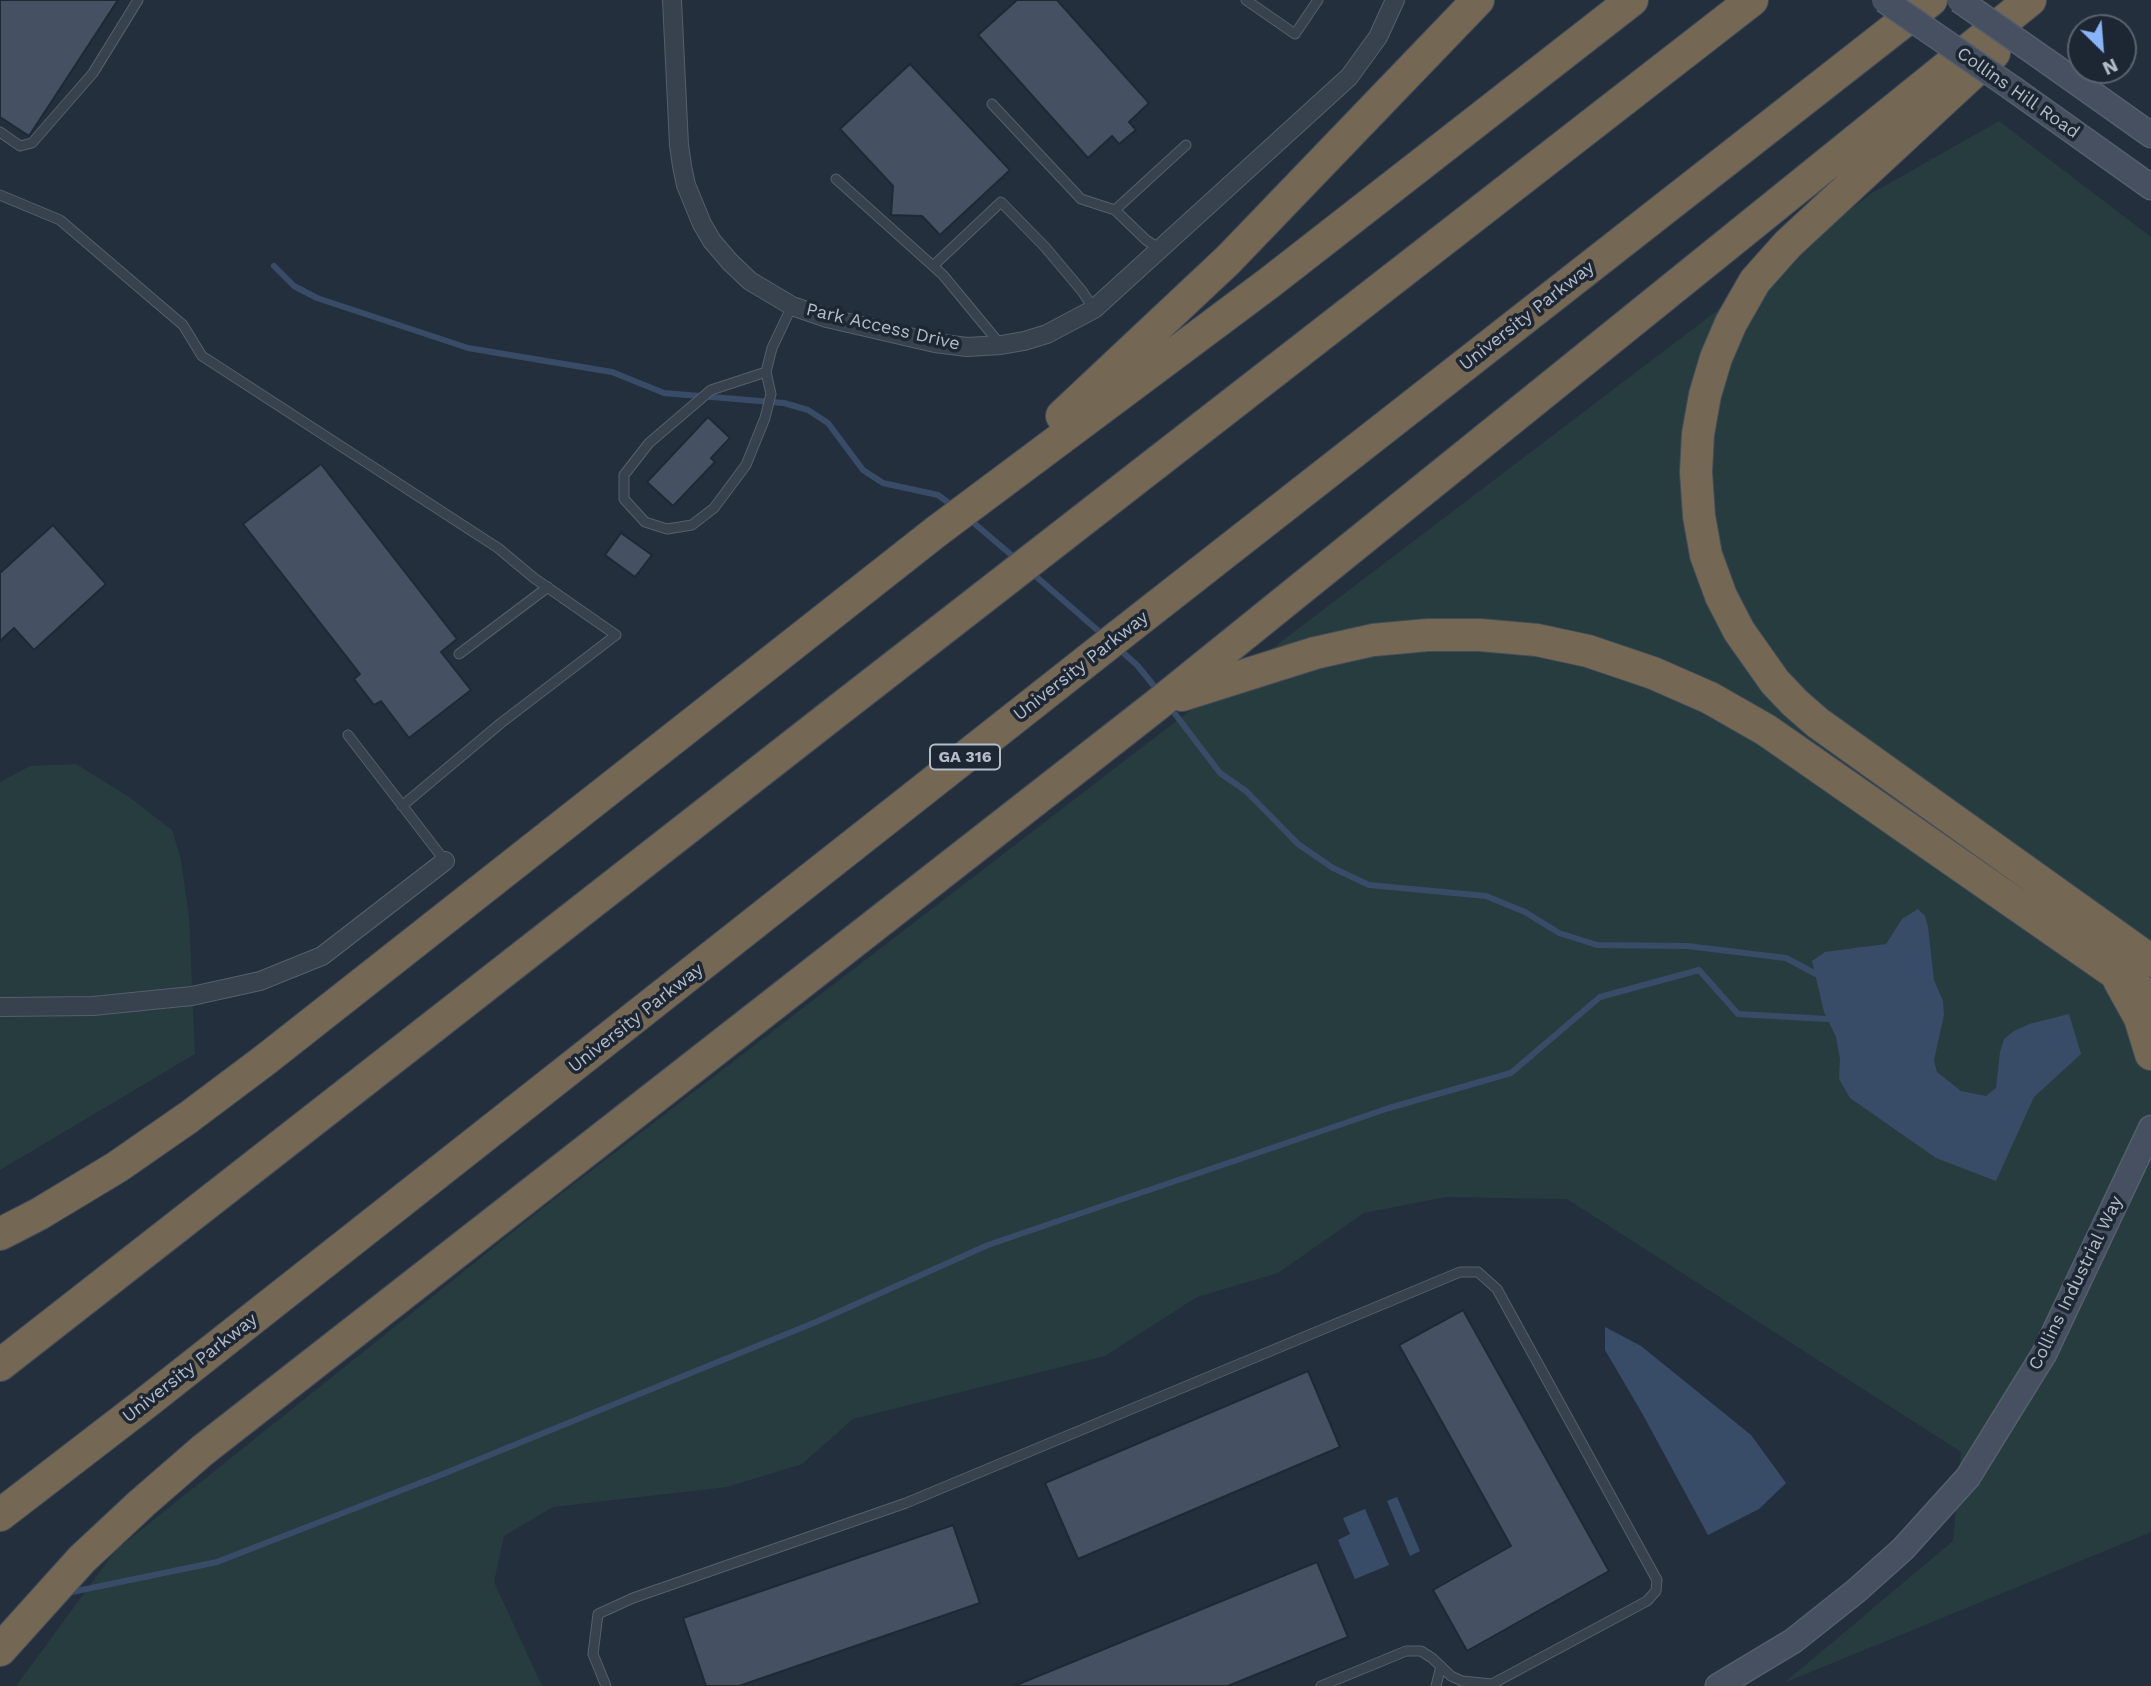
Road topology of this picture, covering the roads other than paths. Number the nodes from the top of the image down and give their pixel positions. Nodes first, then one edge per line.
1 (138, 0) edge
2 (672, 0) edge
3 (1246, 0) edge
4 (1318, 0) edge
5 (1395, 0) edge
6 (1478, 0) edge
7 (1632, 0) edge
8 (1752, 0) edge
9 (1884, 0) edge
10 (1931, 0) edge
11 (1959, 0) edge
12 (2030, 0) edge
13 (2052, 0) edge
14 (992, 104) dead end
15 (0, 132) edge
16 (2151, 135) edge
17 (1186, 145) dead end
18 (836, 179) dead end
19 (2151, 187) edge
20 (0, 195) edge
21 (1115, 210) junction
22 (1160, 249) junction
23 (933, 266) junction
24 (792, 306) junction
25 (1094, 309) junction
26 (1001, 345) junction
27 (766, 372) junction
28 (937, 531) junction
29 (548, 587) junction
30 (458, 654) dead end
31 (1158, 704) junction
32 (348, 735) dead end
33 (402, 806) junction
34 (445, 861) joint
35 (2138, 942) edge
36 (2151, 961) edge
37 (2112, 970) junction
38 (2151, 998) edge
39 (0, 1007) edge
40 (2151, 1054) edge
41 (2151, 1128) edge
42 (0, 1234) edge
43 (0, 1365) edge
44 (0, 1515) edge
45 (0, 1650) edge
46 (1441, 1666) junction
47 (1338, 1683) edge
48 (1491, 1685) edge
49 (606, 1686) edge
50 (1321, 1686) edge
51 (1436, 1686) edge
52 (1718, 1686) edge

1 - 15 lane
2 - 24 street, Park Access Drive
3 - 4 lane
5 - 22 street, Park Access Drive
6 - 28 highway
7 - 28 highway
8 - 43 highway
9 - 19 street, Collins Hill Road, bridge
10 - 44 highway, University Parkway / GA 316
11 - 16 street, bridge
12 - 31 highway
13 - 35 highway
14 - 21 lane
17 - 21 lane
18 - 23 lane
20 - 29 lane
21 - 22 lane
22 - 25 street, Park Access Drive
23 - 25 lane
23 - 26 lane
24 - 26 street, Park Access Drive
24 - 27 lane
25 - 26 street, Park Access Drive
27 - 27 lane
28 - 42 highway
29 - 30 lane
29 - 33 lane
31 - 37 highway
31 - 45 highway
32 - 33 lane
33 - 34 lane
34 - 39 street
35 - 36 highway
37 - 38 highway
37 - 40 highway
41 - 52 street, Collins Industrial Way
46 - 47 lane
46 - 48 lane
46 - 51 lane
47 - 50 lane
48 - 49 lane

